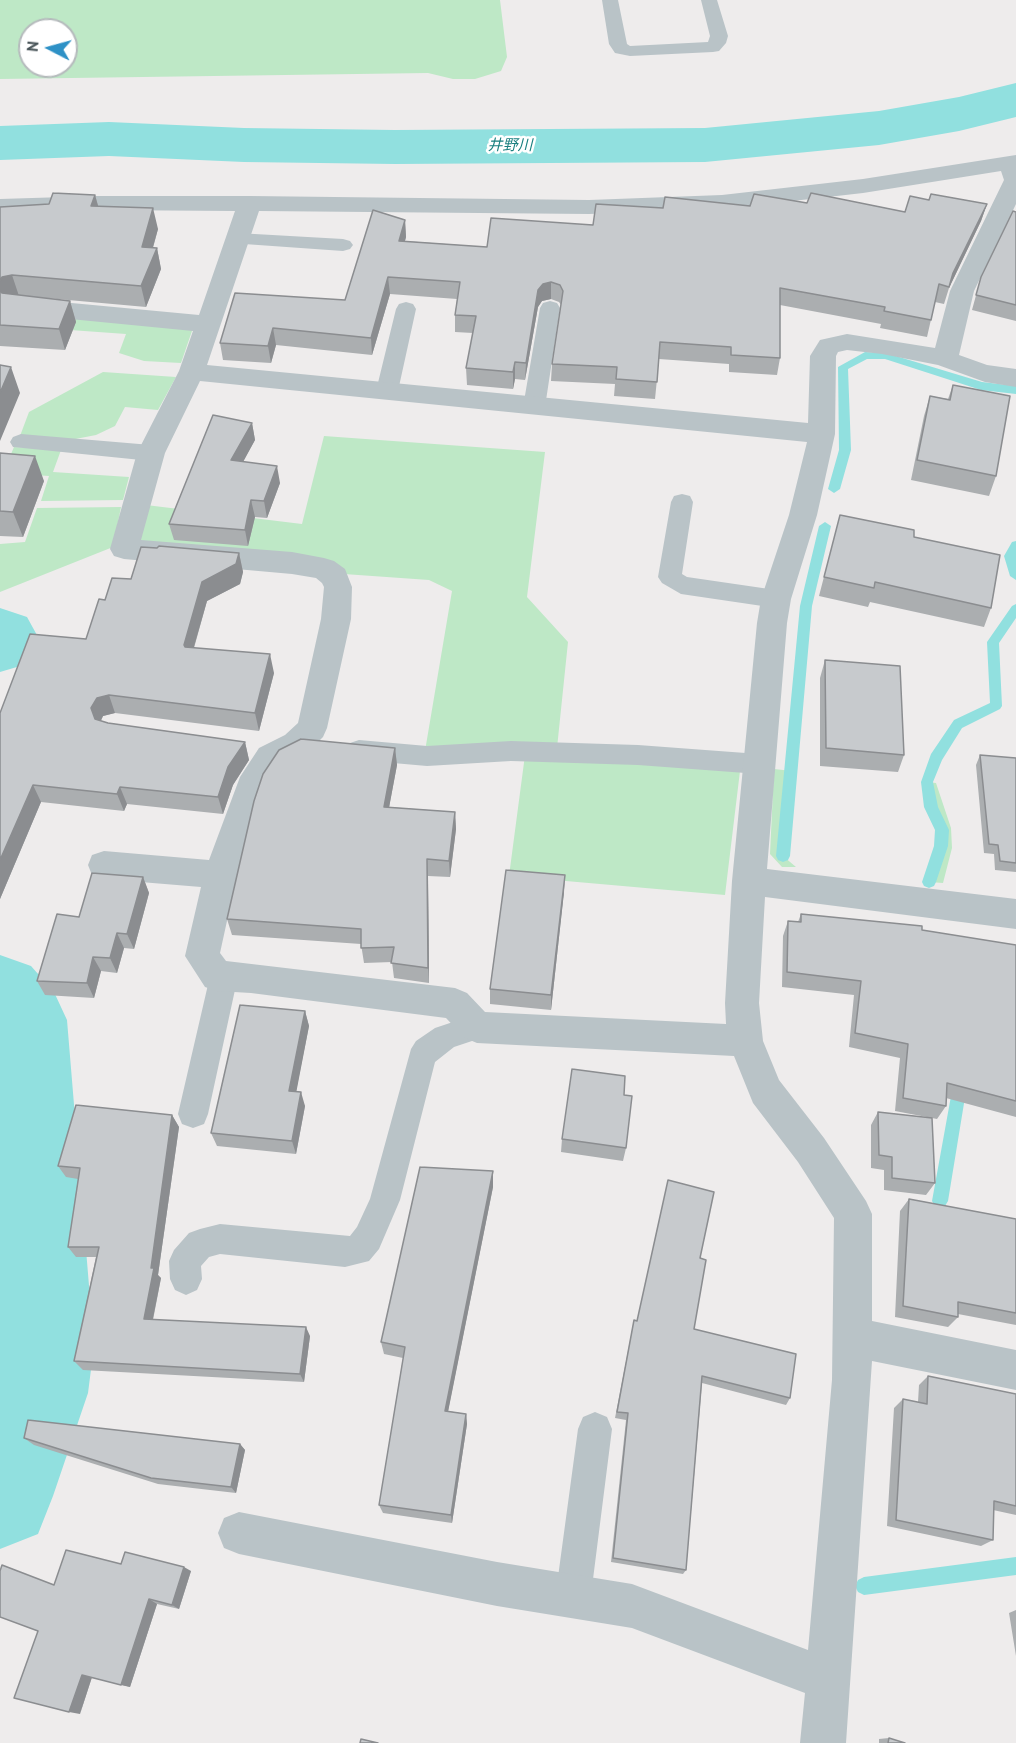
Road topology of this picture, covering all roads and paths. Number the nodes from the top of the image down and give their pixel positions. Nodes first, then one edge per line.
1 (610, 0) edge
2 (708, 0) edge
3 (1013, 164) edge
4 (250, 203) junction
5 (0, 206) edge
6 (237, 239) junction
7 (343, 245) dead end
8 (18, 306) edge
9 (550, 308) dead end
10 (406, 309) dead end
11 (209, 324) junction
12 (945, 358) junction
13 (192, 371) junction
14 (1016, 378) edge
15 (387, 391) junction
16 (534, 407) junction
17 (822, 434) junction
18 (21, 442) dead end
19 (151, 453) junction
20 (682, 502) dead end
21 (776, 600) junction
22 (297, 748) junction
23 (759, 764) junction
24 (104, 865) dead end
25 (220, 875) junction
26 (749, 881) junction
27 (1016, 914) edge
28 (224, 976) junction
29 (477, 1028) junction
30 (745, 1041) junction
31 (193, 1114) dead end
32 (186, 1280) dead end
33 (852, 1337) junction
34 (1016, 1370) edge
35 (595, 1429) dead end
36 (239, 1533) dead end
37 (562, 1595) junction
38 (829, 1680) junction
39 (823, 1743) edge

1 - 2 lane
3 - 4 street
3 - 12 street
4 - 5 street
4 - 6 street
6 - 7 lane
6 - 11 street
8 - 11 street
9 - 16 lane
10 - 15 lane
11 - 13 street
12 - 14 street
12 - 17 street
13 - 15 street
13 - 19 street
15 - 16 street
16 - 17 street
17 - 21 street
18 - 19 lane
19 - 22 street
20 - 21 lane
21 - 23 street
22 - 23 lane
22 - 25 street
23 - 26 street
24 - 25 street
25 - 28 street
26 - 27 street
26 - 30 street
28 - 29 street
28 - 31 lane
29 - 30 street
29 - 32 lane
30 - 33 street
33 - 34 street
33 - 38 street
35 - 37 lane
36 - 37 street
37 - 38 street
38 - 39 street

